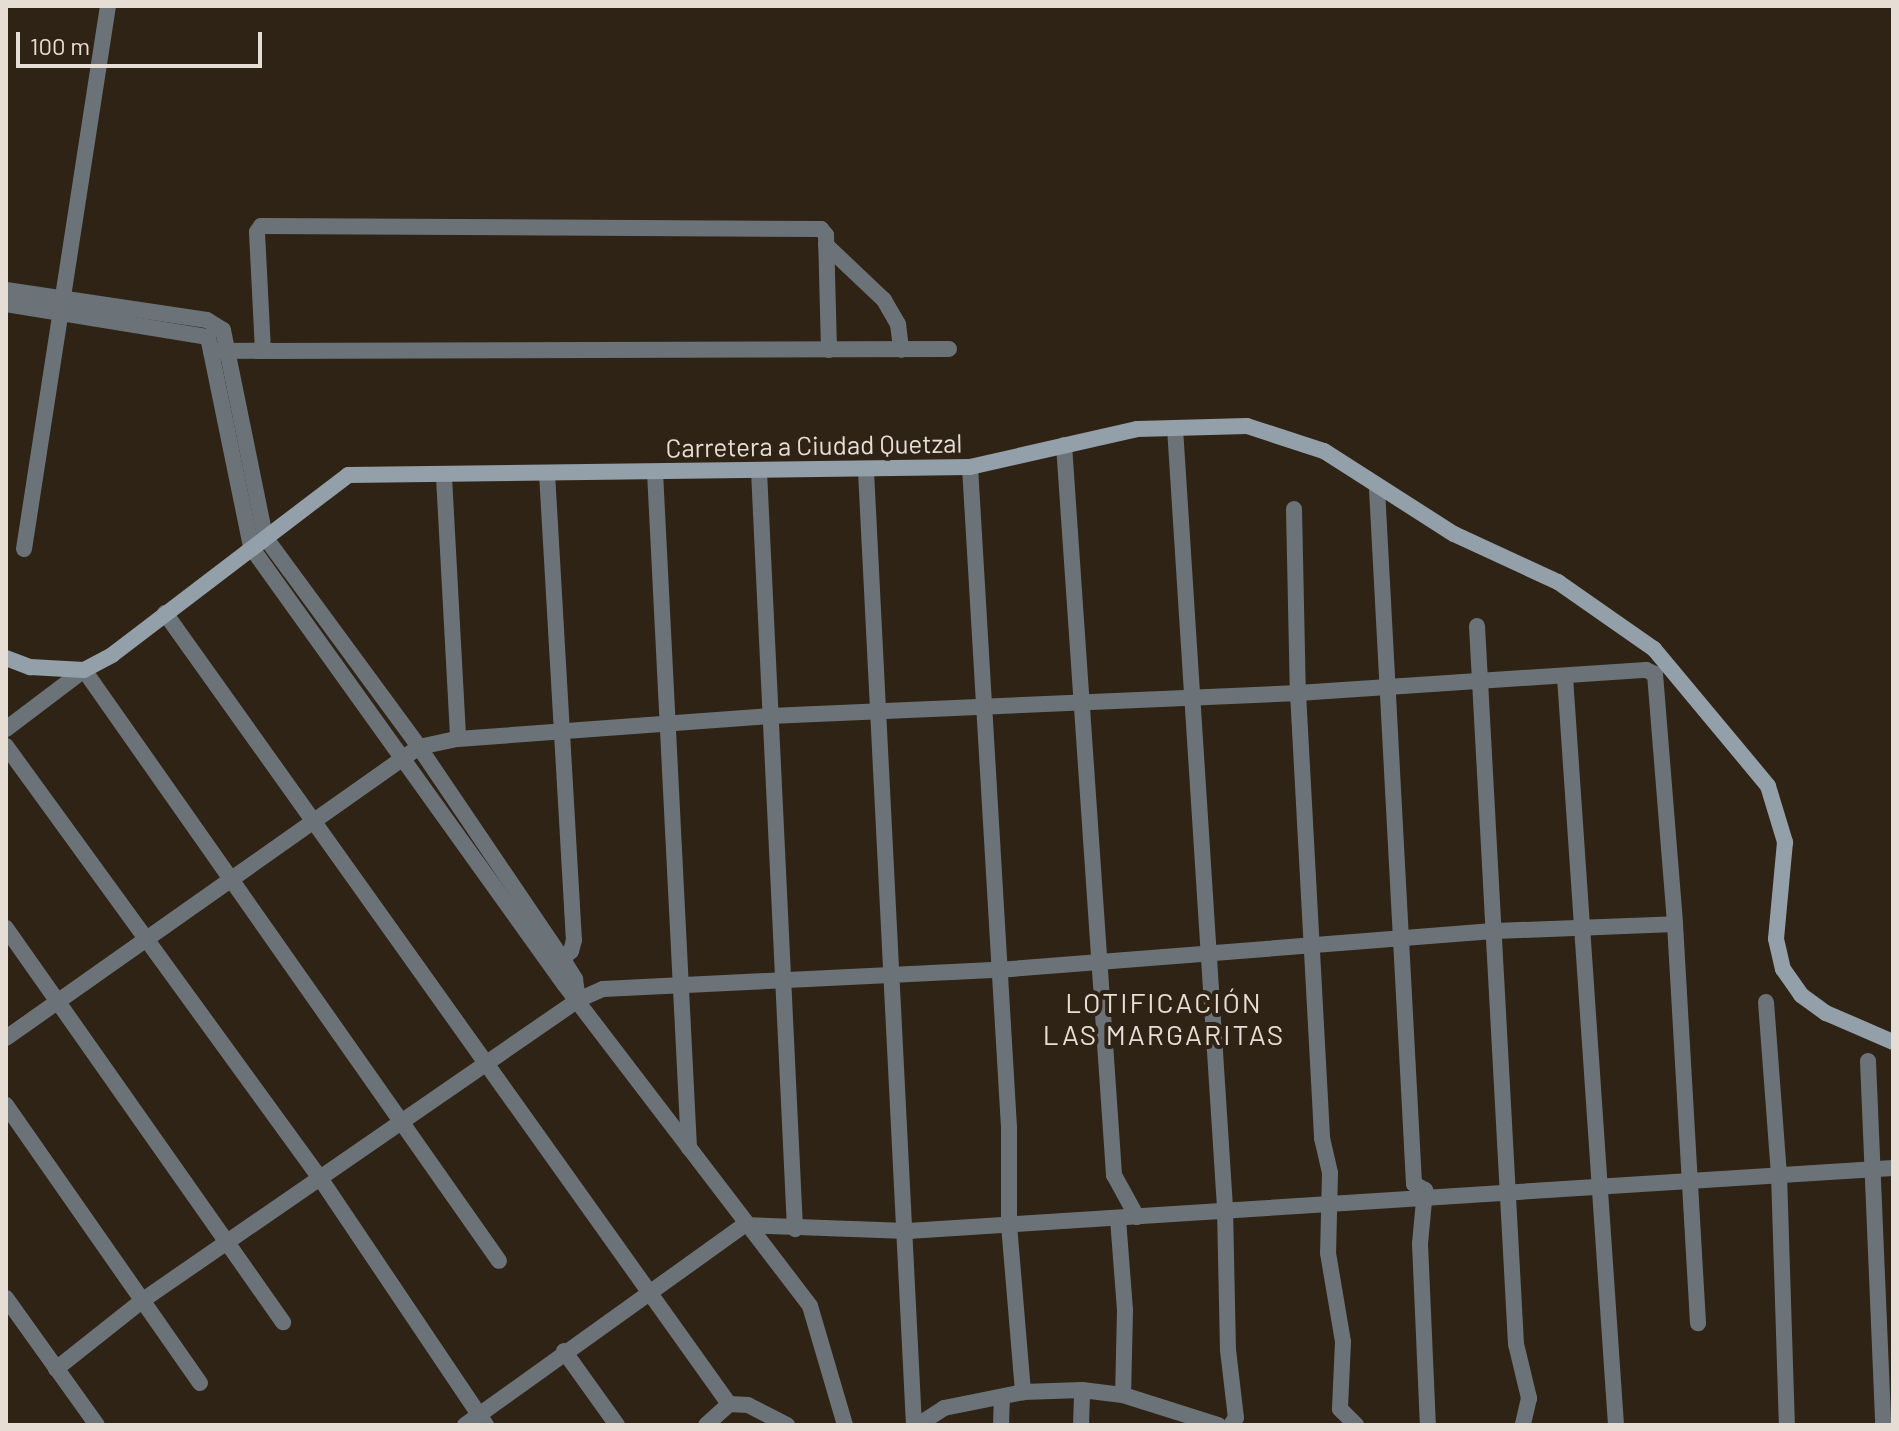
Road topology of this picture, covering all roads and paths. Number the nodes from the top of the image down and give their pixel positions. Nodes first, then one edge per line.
1 (108, 6) edge
2 (826, 245) junction
3 (6, 290) edge
4 (6, 304) edge
5 (61, 305) junction
6 (949, 349) dead end
7 (829, 350) junction
8 (901, 350) junction
9 (211, 351) junction
10 (229, 351) junction
11 (263, 351) junction
12 (1175, 428) junction
13 (243, 433) junction
14 (224, 436) junction
15 (1064, 445) junction
16 (970, 467) junction
17 (759, 471) junction
18 (866, 471) junction
19 (655, 472) junction
20 (547, 473) junction
21 (444, 477) junction
22 (246, 489) junction
23 (1377, 489) junction
24 (1294, 509) dead end
25 (265, 537) junction
26 (251, 547) junction
27 (24, 549) dead end
28 (165, 613) junction
29 (1477, 626) dead end
30 (337, 650) junction
31 (6, 658) edge
32 (84, 670) junction
33 (1565, 677) junction
34 (1477, 683) junction
35 (1387, 687) junction
36 (1298, 693) junction
37 (1192, 696) junction
38 (1085, 704) junction
39 (983, 707) junction
40 (878, 711) junction
41 (770, 716) junction
42 (664, 728) junction
43 (6, 729) edge
44 (565, 735) junction
45 (458, 739) junction
46 (6, 746) edge
47 (412, 752) junction
48 (314, 820) junction
49 (229, 880) junction
50 (1675, 924) junction
51 (6, 928) edge
52 (1585, 928) junction
53 (1496, 931) junction
54 (1403, 938) junction
55 (143, 940) junction
56 (1314, 945) junction
57 (1209, 951) junction
58 (1100, 960) junction
59 (557, 962) junction
60 (998, 970) junction
61 (891, 976) junction
62 (781, 980) junction
63 (681, 984) junction
64 (58, 1000) junction
65 (578, 1000) junction
66 (1766, 1002) dead end
67 (6, 1038) edge
68 (1893, 1042) edge
69 (1868, 1061) dead end
70 (487, 1065) junction
71 (6, 1105) edge
72 (400, 1126) junction
73 (689, 1148) junction
74 (1893, 1168) edge
75 (1872, 1169) junction
76 (1779, 1174) junction
77 (322, 1181) junction
78 (1690, 1181) junction
79 (1601, 1189) junction
80 (1510, 1191) junction
81 (1421, 1198) junction
82 (1329, 1203) junction
83 (1225, 1208) junction
84 (1137, 1217) junction
85 (1118, 1219) junction
86 (744, 1225) junction
87 (1009, 1225) junction
88 (795, 1229) junction
89 (908, 1231) junction
90 (229, 1242) junction
91 (499, 1261) dead end
92 (648, 1293) junction
93 (6, 1298) edge
94 (143, 1300) junction
95 (283, 1322) dead end
96 (1698, 1323) dead end
97 (564, 1351) junction
98 (56, 1369) junction
99 (200, 1383) dead end
100 (1082, 1390) junction
101 (1023, 1392) junction
102 (1123, 1395) junction
103 (1002, 1397) junction
104 (729, 1404) junction
105 (748, 1405) junction
106 (1175, 1417) edge
107 (476, 1422) edge
108 (97, 1425) edge
109 (617, 1425) edge
110 (706, 1425) edge
111 (764, 1425) edge
112 (787, 1425) edge
113 (845, 1425) edge
114 (916, 1425) edge
115 (1001, 1425) edge
116 (1081, 1425) edge
117 (1218, 1425) edge
118 (1231, 1425) edge
119 (1356, 1425) edge
120 (1428, 1425) edge
121 (1523, 1425) edge
122 (1616, 1425) edge
123 (1787, 1425) edge
124 (1883, 1425) edge

1 - 5 street
2 - 7 street
2 - 8 street
2 - 11 street
3 - 5 street
4 - 5 street
5 - 9 street
5 - 10 street
5 - 27 street
6 - 8 street
7 - 8 street
7 - 11 street
9 - 10 street
9 - 14 street
10 - 11 street
10 - 13 street
12 - 15 main road, Carretera a Ciudad Quetzal
12 - 23 main road, Carretera a Ciudad Quetzal
12 - 37 street
13 - 14 street
13 - 22 street
14 - 22 street
15 - 16 main road, Carretera a Ciudad Quetzal
15 - 38 street
16 - 18 main road, Carretera a Ciudad Quetzal
16 - 39 street
17 - 18 main road, Carretera a Ciudad Quetzal
17 - 19 main road, Carretera a Ciudad Quetzal
17 - 41 street
18 - 40 street
19 - 20 main road, Carretera a Ciudad Quetzal
19 - 42 street
20 - 21 main road, Carretera a Ciudad Quetzal
20 - 44 street
21 - 25 main road, Carretera a Ciudad Quetzal
21 - 45 street
22 - 25 street
22 - 26 street
23 - 35 street
23 - 68 main road, Carretera a Ciudad Quetzal
24 - 36 street
25 - 26 main road, Carretera a Ciudad Quetzal
25 - 30 street
26 - 28 main road, Carretera a Ciudad Quetzal
26 - 30 street
28 - 32 main road, Carretera a Ciudad Quetzal
28 - 48 street
29 - 34 street
30 - 47 street
31 - 32 main road
32 - 43 street
32 - 49 street
33 - 34 street
33 - 50 street
33 - 52 street
34 - 35 street
34 - 53 street
35 - 36 street
35 - 54 street
36 - 37 street
36 - 56 street
37 - 38 street
37 - 57 street
38 - 39 street
38 - 58 street
39 - 40 street
39 - 60 street
40 - 41 street
40 - 61 street
41 - 42 street
41 - 62 street
42 - 44 street
42 - 63 street
44 - 45 street
44 - 59 street
45 - 47 street
46 - 55 street
47 - 48 street
47 - 59 street
48 - 49 street
48 - 70 street
49 - 55 street
49 - 72 street
50 - 52 street
50 - 78 street
51 - 64 street
52 - 53 street
52 - 79 street
53 - 54 street
53 - 80 street
54 - 56 street
54 - 81 street
55 - 64 street
55 - 77 street
56 - 57 street
56 - 82 street
57 - 58 street
57 - 83 street
58 - 60 street
58 - 84 street
59 - 65 street
60 - 61 street
60 - 87 street
61 - 62 street
61 - 89 street
62 - 63 street
62 - 88 street
63 - 65 street
63 - 73 street
64 - 67 street
64 - 90 street
65 - 70 street
65 - 73 street
66 - 76 street
69 - 75 street
70 - 72 street
70 - 92 street
71 - 94 street
72 - 77 street
72 - 91 street
73 - 86 street
74 - 75 street
75 - 76 street
75 - 124 street
76 - 78 street
76 - 123 street
77 - 90 street
77 - 107 street
78 - 79 street
78 - 96 street
79 - 80 street
79 - 122 street
80 - 81 street
80 - 121 street
81 - 82 street
81 - 120 street
82 - 83 street
82 - 119 street
83 - 84 street
83 - 118 street
84 - 85 street
85 - 87 street
85 - 102 street
86 - 88 street
86 - 92 street
86 - 113 street
87 - 89 street
87 - 101 street
88 - 89 street
89 - 114 street
90 - 94 street
90 - 95 street
92 - 97 street
92 - 104 street
93 - 98 street
94 - 98 street
94 - 99 street
97 - 107 street
97 - 109 street
98 - 108 street
100 - 101 street
100 - 102 street
100 - 116 street
101 - 103 street
102 - 106 street
103 - 114 street
103 - 115 street
104 - 105 street
104 - 110 street
105 - 111 street
105 - 112 street
106 - 117 street

